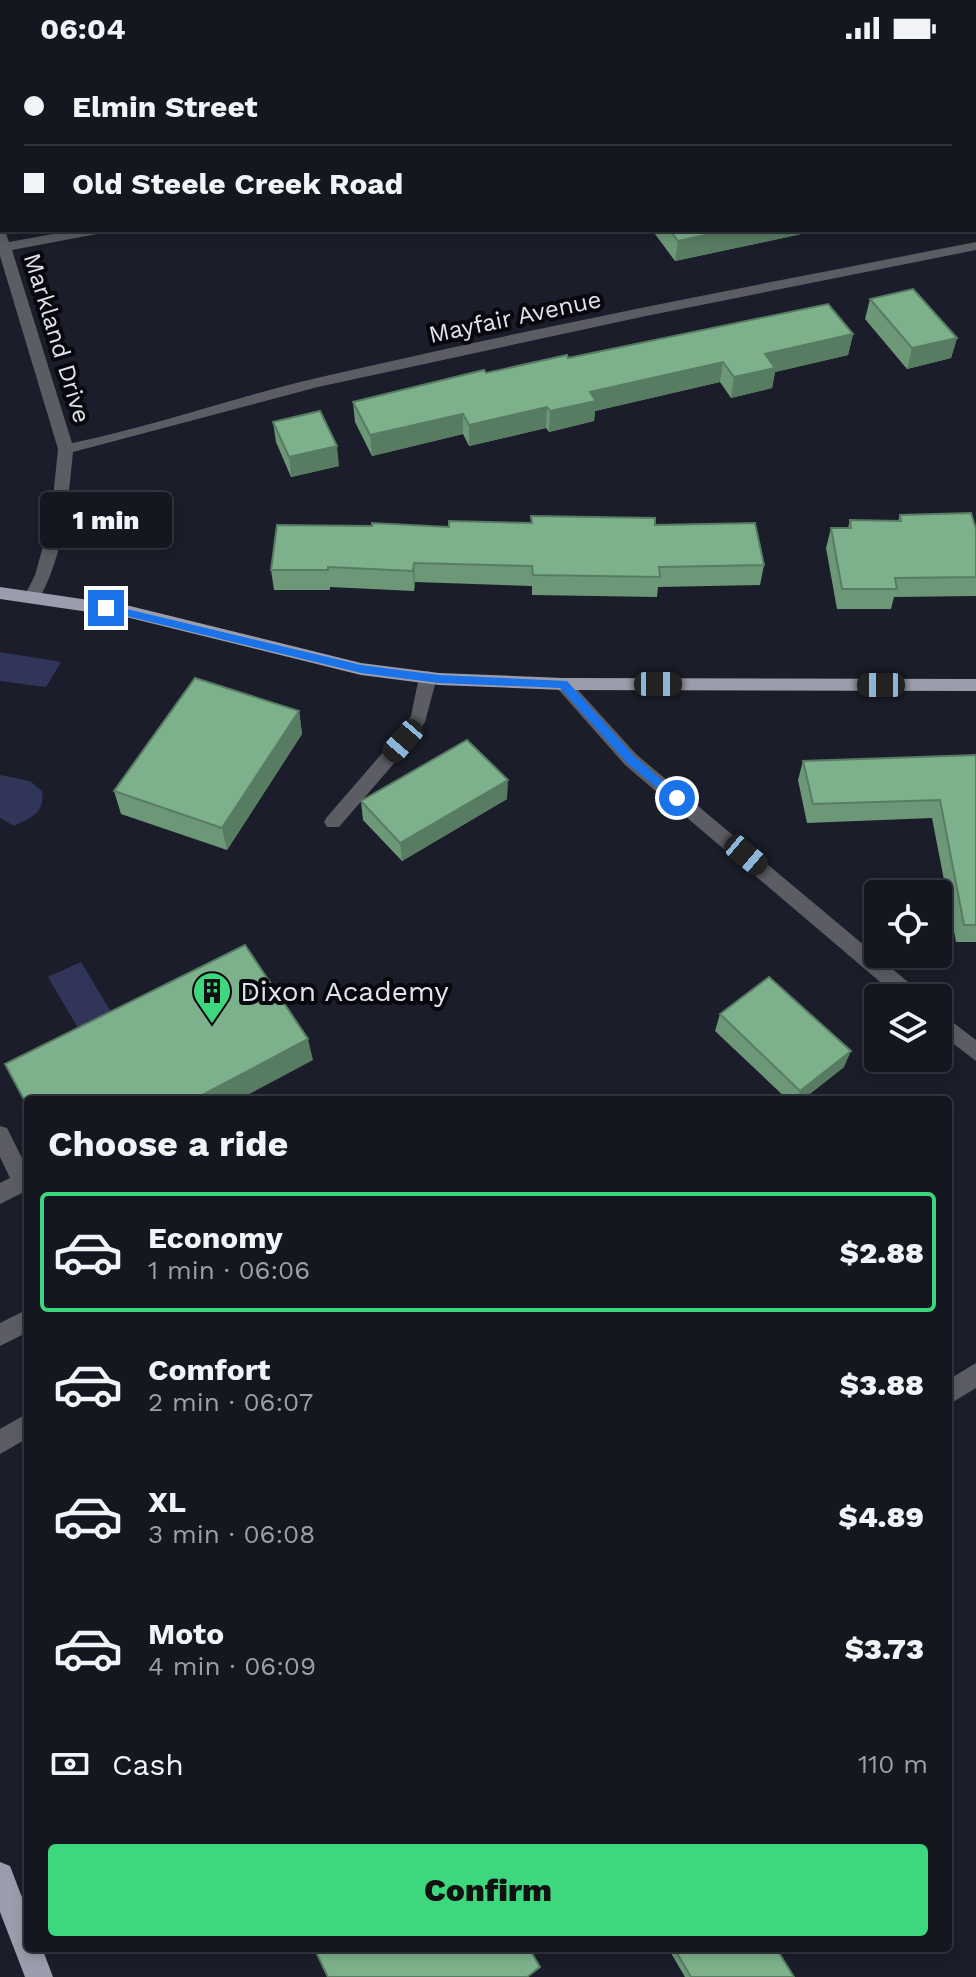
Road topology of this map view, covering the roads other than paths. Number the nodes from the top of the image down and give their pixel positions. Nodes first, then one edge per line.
1 (80, 232) edge
2 (2, 241) edge
3 (976, 246) edge
4 (66, 449) junction
5 (0, 593) edge
6 (33, 595) junction
7 (428, 677) junction
8 (563, 684) junction
9 (976, 685) edge
10 (333, 822) dead end
11 (896, 984) edge
12 (952, 1032) edge
13 (976, 1052) edge
14 (0, 1135) edge
15 (0, 1194) edge
16 (24, 1322) edge
17 (0, 1335) edge
18 (976, 1374) edge
19 (952, 1391) edge
20 (24, 1427) edge
21 (0, 1442) edge
22 (0, 1876) edge
23 (24, 1938) edge
24 (29, 1952) edge
25 (39, 1977) edge

1 - 2 street
2 - 4 street, Markland Drive
3 - 4 street, Mayfair Avenue
4 - 6 street, Markland Drive
5 - 6 main road
6 - 7 main road
7 - 8 main road
7 - 10 street
8 - 9 main road
8 - 11 street
12 - 13 street
14 - 15 street
16 - 17 street
18 - 19 street
20 - 21 street
22 - 23 main road
24 - 25 main road

